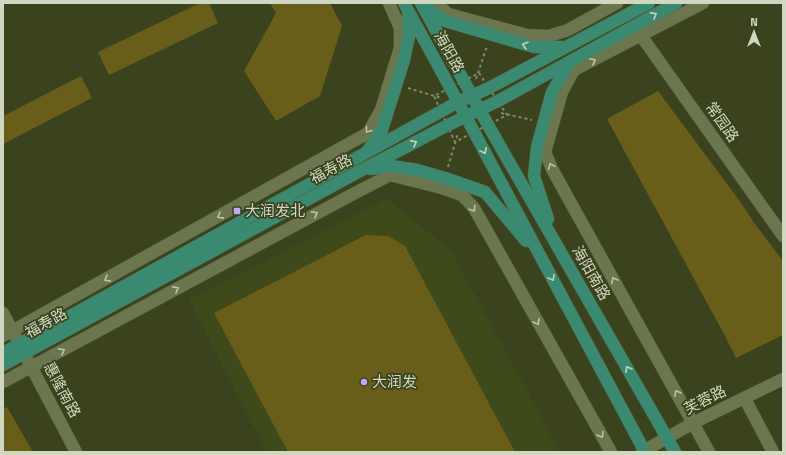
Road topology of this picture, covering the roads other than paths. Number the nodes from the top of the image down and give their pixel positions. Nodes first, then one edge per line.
1 (389, 3) edge
2 (421, 3) edge
3 (436, 3) edge
4 (617, 3) edge
5 (649, 3) edge
6 (676, 3) edge
7 (703, 3) edge
8 (406, 7) edge
9 (632, 7) edge
10 (634, 26) junction
11 (642, 36) junction
12 (563, 47) junction
13 (571, 61) junction
14 (472, 96) junction
15 (458, 102) junction
16 (480, 110) junction
17 (466, 116) junction
18 (366, 152) junction
19 (360, 171) junction
20 (783, 236) edge
21 (555, 242) junction
22 (540, 256) junction
23 (3, 313) edge
24 (8, 334) edge
25 (22, 348) junction
26 (3, 353) edge
27 (3, 365) edge
28 (32, 367) junction
29 (783, 378) edge
30 (3, 382) edge
31 (744, 398) junction
32 (693, 423) junction
33 (668, 438) junction
34 (76, 452) edge
35 (611, 452) edge
36 (644, 452) edge
37 (675, 452) edge
38 (709, 452) edge
39 (774, 452) edge

1 -> 24 street
12 -> 2 main road
2 - 14 main road, 海阳路
3 - 4 street
5 - 9 main road, 福寿路
10 -> 6 main road, 福寿路
7 - 11 street
8 - 15 main road, 海阳路
8 - 18 main road
9 - 12 main road, 福寿路
10 - 11 street, 常园路
10 - 13 main road, 福寿路
11 - 20 street, 常园路
32 -> 11 street
12 - 14 main road, 福寿路
13 - 16 main road, 福寿路
13 - 21 main road
14 - 15 main road, 福寿路
14 - 16 main road, 海阳路
15 - 17 main road, 海阳路
15 - 18 main road, 福寿路
16 - 17 main road, 福寿路
16 - 21 main road, 海阳南路
19 -> 17 main road, 福寿路
17 -> 22 main road
18 - 25 main road, 福寿路
19 - 22 main road
19 - 25 main road, 福寿路
33 -> 21 main road, 海阳南路
22 -> 36 main road
23 - 24 street, 惠隆南路
24 - 25 street, 惠隆南路
25 - 26 main road, 福寿路
25 - 27 main road, 福寿路
25 - 28 street, 惠隆南路
28 - 30 street
28 - 34 street, 惠隆南路
28 -> 35 street
29 - 31 street, 芙蓉路
31 - 32 street, 芙蓉路
31 - 39 street
32 - 33 street, 芙蓉路
32 - 38 street
33 - 36 street, 芙蓉路
33 - 37 main road, 海阳南路

